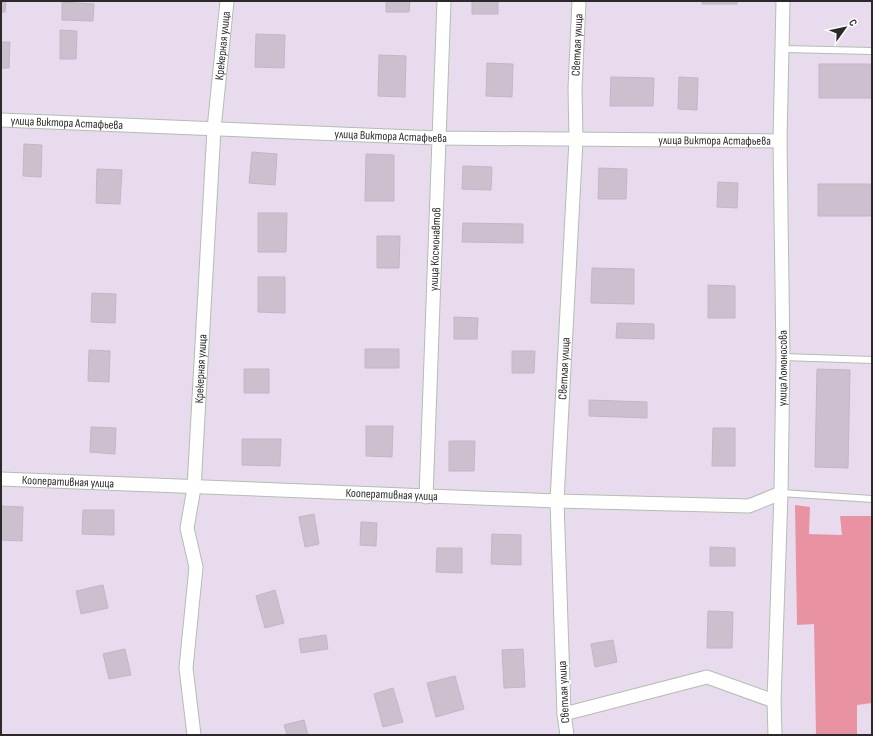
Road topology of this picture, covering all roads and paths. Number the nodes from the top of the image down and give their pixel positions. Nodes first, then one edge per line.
1 (227, 1) edge
2 (444, 1) edge
3 (579, 1) edge
4 (783, 1) edge
5 (783, 49) junction
6 (872, 51) edge
7 (1, 120) edge
8 (214, 129) junction
9 (438, 138) junction
10 (576, 140) junction
11 (780, 141) junction
12 (783, 357) junction
13 (872, 360) edge
14 (1, 479) edge
15 (194, 488) junction
16 (781, 493) junction
17 (426, 497) junction
18 (872, 499) edge
19 (557, 501) junction
20 (774, 701) junction
21 (564, 714) junction
22 (194, 735) edge
23 (567, 735) edge
24 (775, 735) edge

1 - 8 street, Крекерная улица
2 - 9 street, улица Космонавтов
3 - 10 street, Светлая улица
4 - 5 street, улица Ломоносова
5 - 6 lane
5 - 11 street, улица Ломоносова
7 - 8 street, улица Виктора Астафьева
8 - 9 street, улица Виктора Астафьева
8 - 15 street, Крекерная улица
9 - 10 street, улица Виктора Астафьева
9 - 17 street, улица Космонавтов
10 - 11 street, улица Виктора Астафьева
10 - 19 street, Светлая улица
11 - 12 street, улица Ломоносова
12 - 13 lane
12 - 16 street, улица Ломоносова
14 - 15 street, Кооперативная улица
15 - 17 street, Кооперативная улица
15 - 22 street, Крекерная улица
16 - 18 lane
16 - 19 street, Кооперативная улица
16 - 20 street, улица Ломоносова
17 - 19 street, Кооперативная улица
19 - 21 street, Светлая улица
20 - 21 street
20 - 24 street, улица Ломоносова
21 - 23 street, Светлая улица

